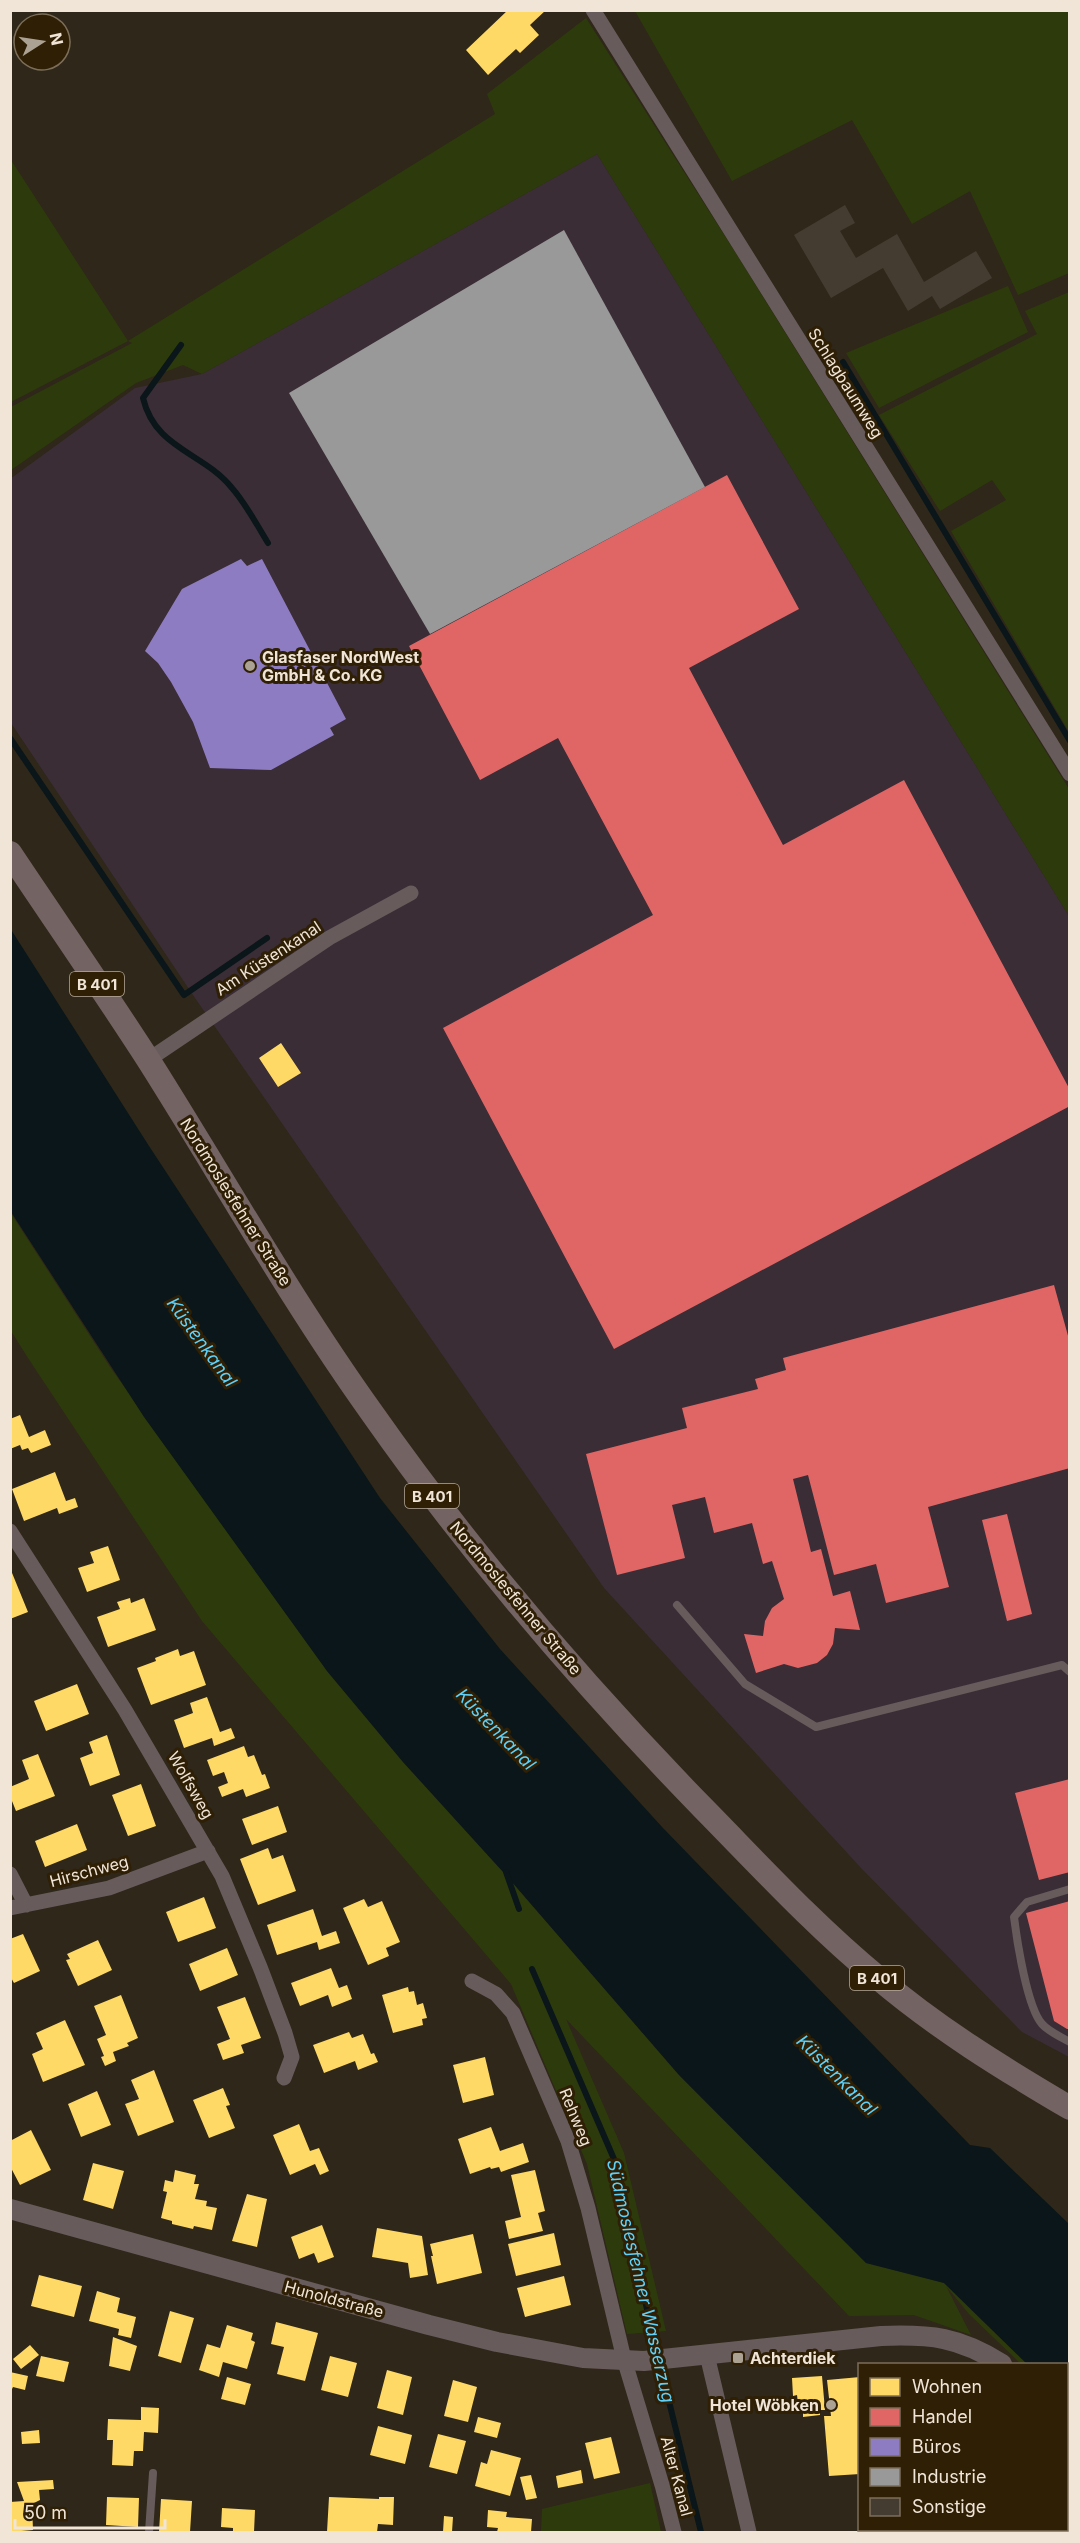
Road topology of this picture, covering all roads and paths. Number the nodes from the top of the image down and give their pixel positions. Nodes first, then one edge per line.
1 (593, 10) edge
2 (1070, 774) edge
3 (10, 852) edge
4 (411, 892) dead end
5 (148, 1060) junction
6 (10, 1531) edge
7 (677, 1605) dead end
8 (1066, 1664) edge
9 (1070, 1672) edge
10 (208, 1851) junction
11 (10, 1874) edge
12 (1070, 1889) edge
13 (18, 1906) edge
14 (472, 1981) dead end
15 (1070, 2042) edge
16 (284, 2078) dead end
17 (1070, 2108) edge
18 (10, 2209) edge
19 (707, 2355) junction
20 (624, 2359) junction
21 (1000, 2363) edge
22 (153, 2474) dead end
23 (149, 2532) edge
24 (674, 2532) edge
25 (749, 2532) edge

1 - 2 street, Schlagbaumweg
3 - 5 main road, Nordmoslesfehner Straße / B 401
4 - 5 street, Am Küstenkanal
5 - 17 main road, Nordmoslesfehner Straße / B 401
6 - 10 street, Wolfsweg
7 - 8 lane
8 - 9 lane
10 - 13 street, Hirschweg
10 - 16 street, Wolfsweg
11 - 13 street
12 - 15 lane
14 - 20 street, Rehweg
18 - 20 street, Hunoldstraße
19 - 20 street, Hunoldstraße
19 - 21 street, Hunoldstraße
19 - 25 street
20 - 24 street, Alter Kanal
22 - 23 lane

